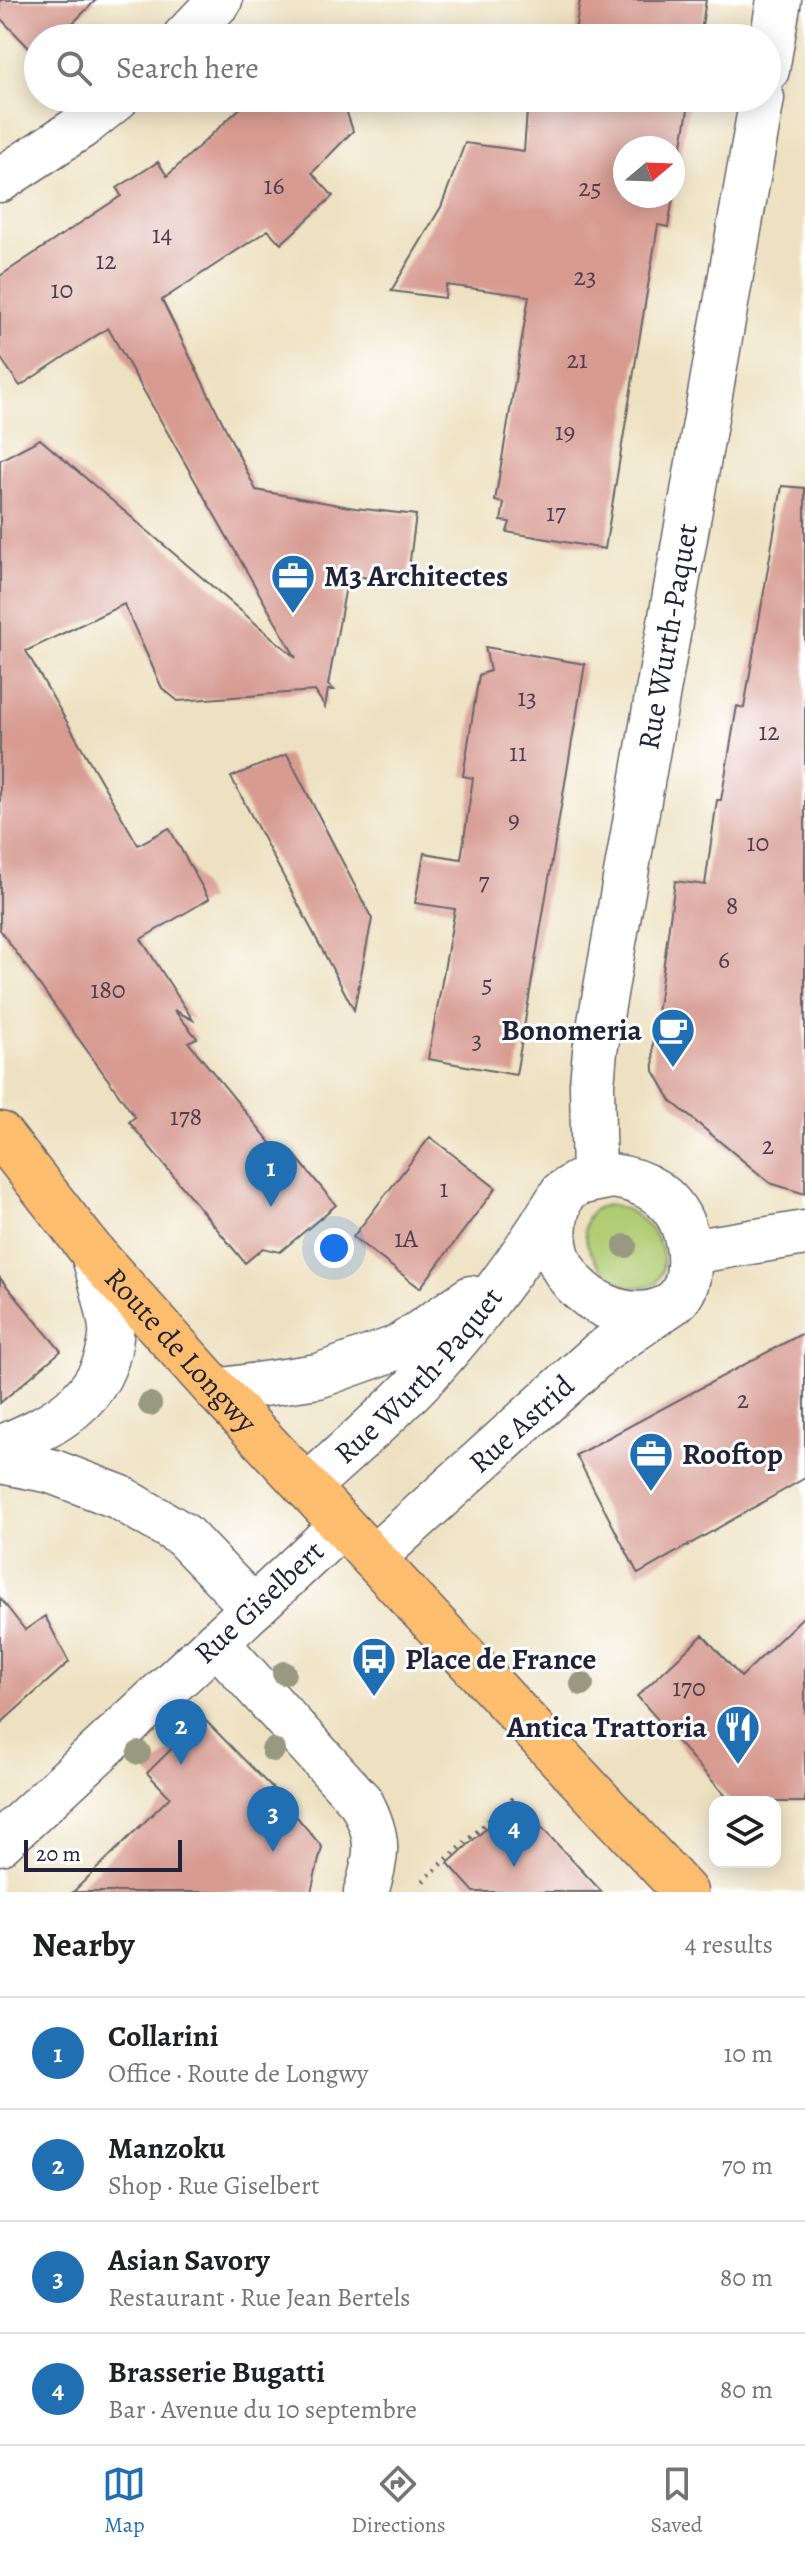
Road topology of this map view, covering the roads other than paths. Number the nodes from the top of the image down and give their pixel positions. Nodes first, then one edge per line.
1 (220, 0) edge
2 (779, 0) edge
3 (197, 24) edge
4 (775, 24) edge
5 (100, 112) edge
6 (760, 112) edge
7 (0, 180) edge
8 (0, 1134) edge
9 (578, 1185) junction
10 (805, 1233) edge
11 (690, 1252) junction
12 (93, 1253) junction
13 (521, 1255) junction
14 (677, 1300) junction
15 (217, 1391) junction
16 (0, 1448) edge
17 (0, 1461) edge
18 (307, 1487) junction
19 (342, 1525) junction
20 (373, 1558) junction
21 (253, 1608) junction
22 (216, 1642) junction
23 (0, 1843) edge
24 (366, 1892) edge
25 (685, 1892) edge

1 - 3 street
2 - 4 street
5 - 7 street
6 - 9 street, Rue Wurth-Paquet
8 - 12 main road, Route de Longwy
9 - 11 street
9 - 13 street, Rue Wurth-Paquet
9 - 14 street
10 - 11 street
11 - 14 street
12 - 15 main road, Route de Longwy
12 - 16 street
13 - 15 street, Rue Wurth-Paquet
13 - 18 street, Rue Wurth-Paquet
14 - 20 street, Rue Astrid
15 - 18 main road, Route de Longwy
17 - 21 street
18 - 19 main road, Route de Longwy
19 - 20 main road, Route de Longwy
19 - 21 street, Rue Giselbert
20 - 25 main road, Route de Longwy
21 - 22 street, Rue Giselbert
22 - 23 street, Rue Giselbert
22 - 24 street

